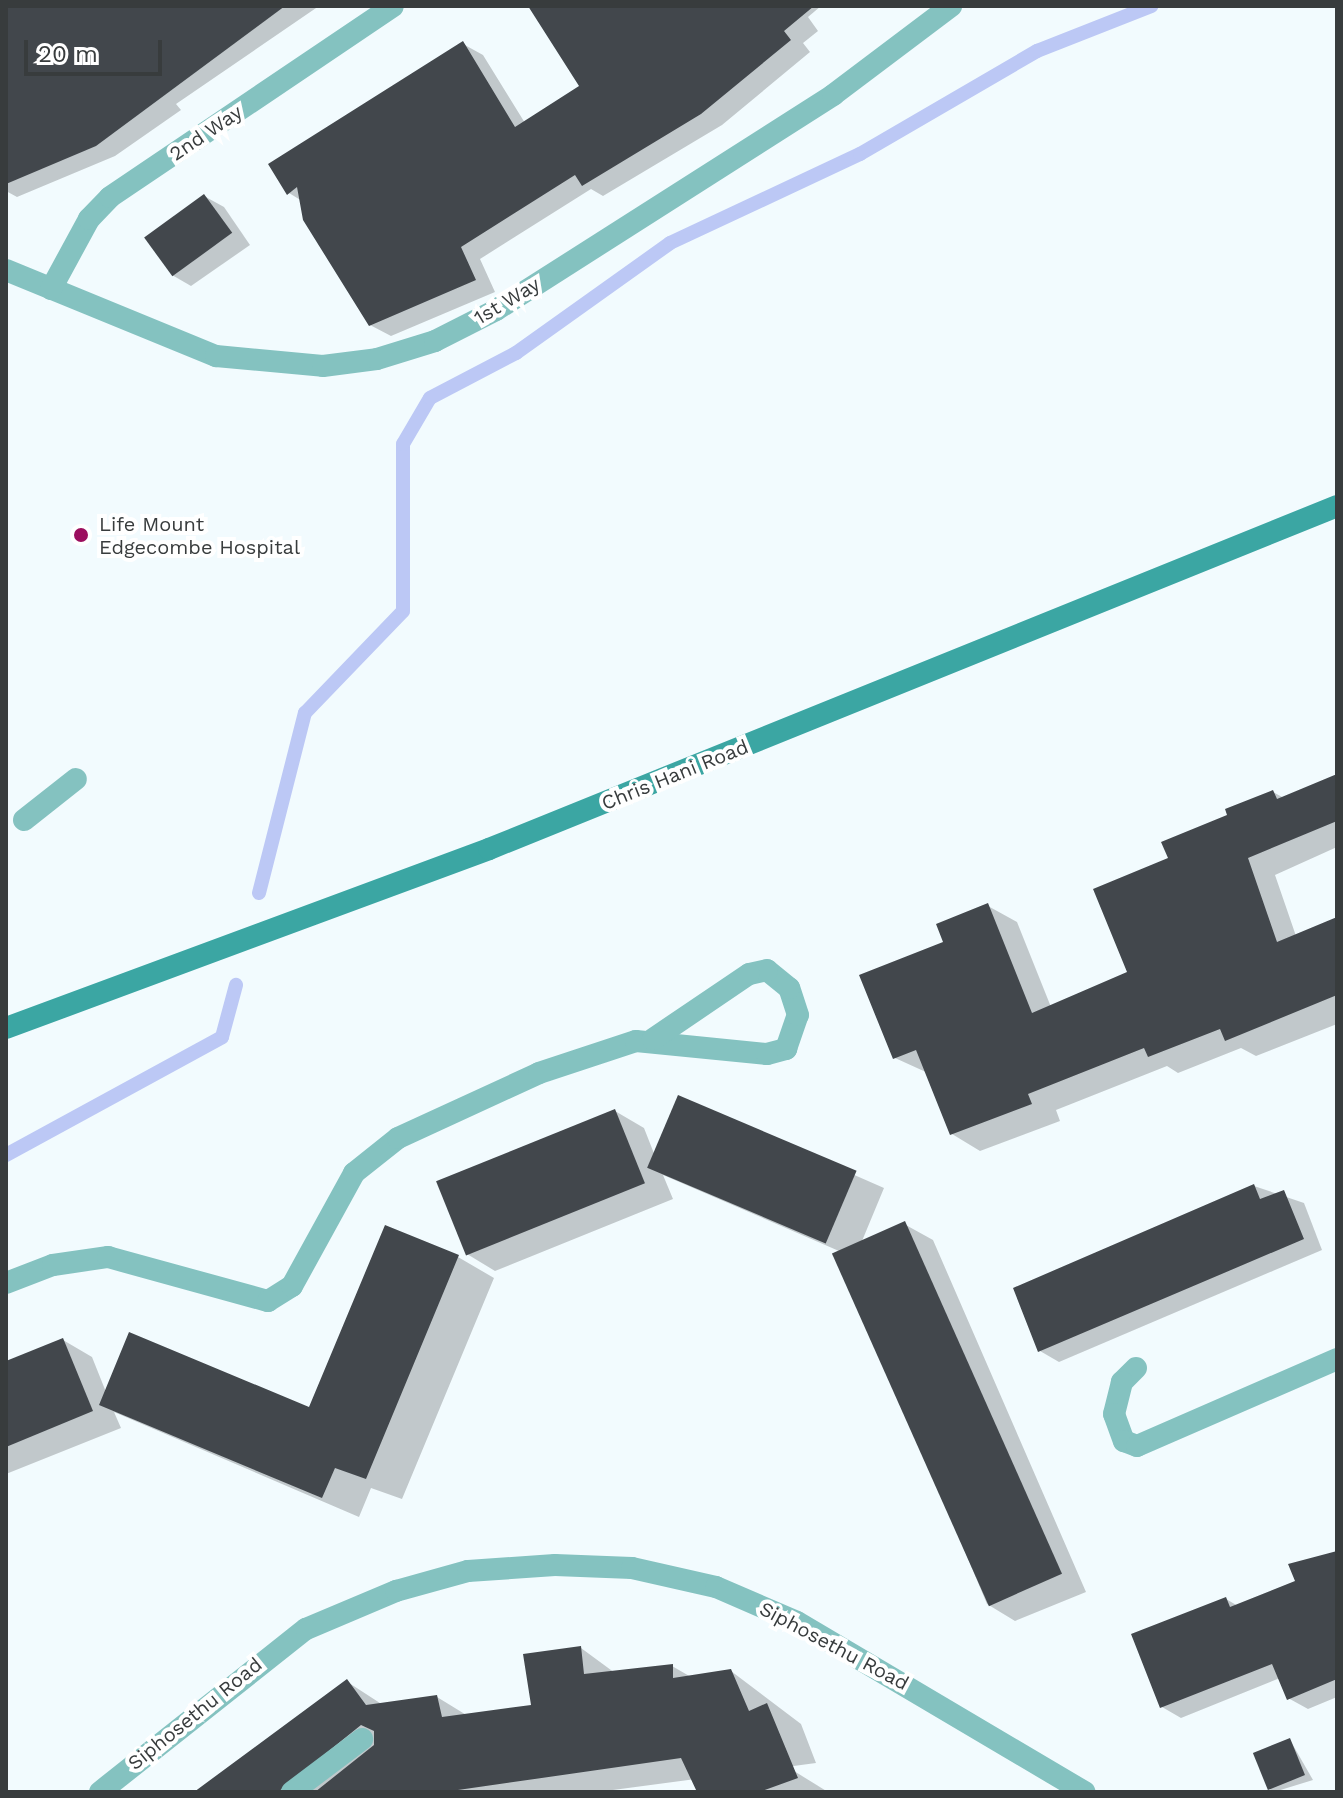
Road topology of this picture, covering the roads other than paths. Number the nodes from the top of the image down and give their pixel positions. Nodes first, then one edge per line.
1 (393, 6) edge
2 (951, 6) edge
3 (6, 270) edge
4 (51, 289) junction
5 (1337, 506) edge
6 (76, 779) dead end
7 (24, 820) dead end
8 (6, 1028) edge
9 (653, 1039) junction
10 (6, 1283) edge
11 (1337, 1359) edge
12 (1136, 1368) dead end
13 (362, 1739) dead end
14 (100, 1792) edge
15 (292, 1792) edge
16 (1085, 1792) edge

1 - 4 street, 2nd Way
2 - 4 street, 1st Way
3 - 4 street, 1st Way
5 - 8 main road, Chris Hani Road
6 - 7 street
9 - 9 street
9 - 10 street
11 - 12 street
13 - 15 street
14 - 16 street, Siphosethu Road

